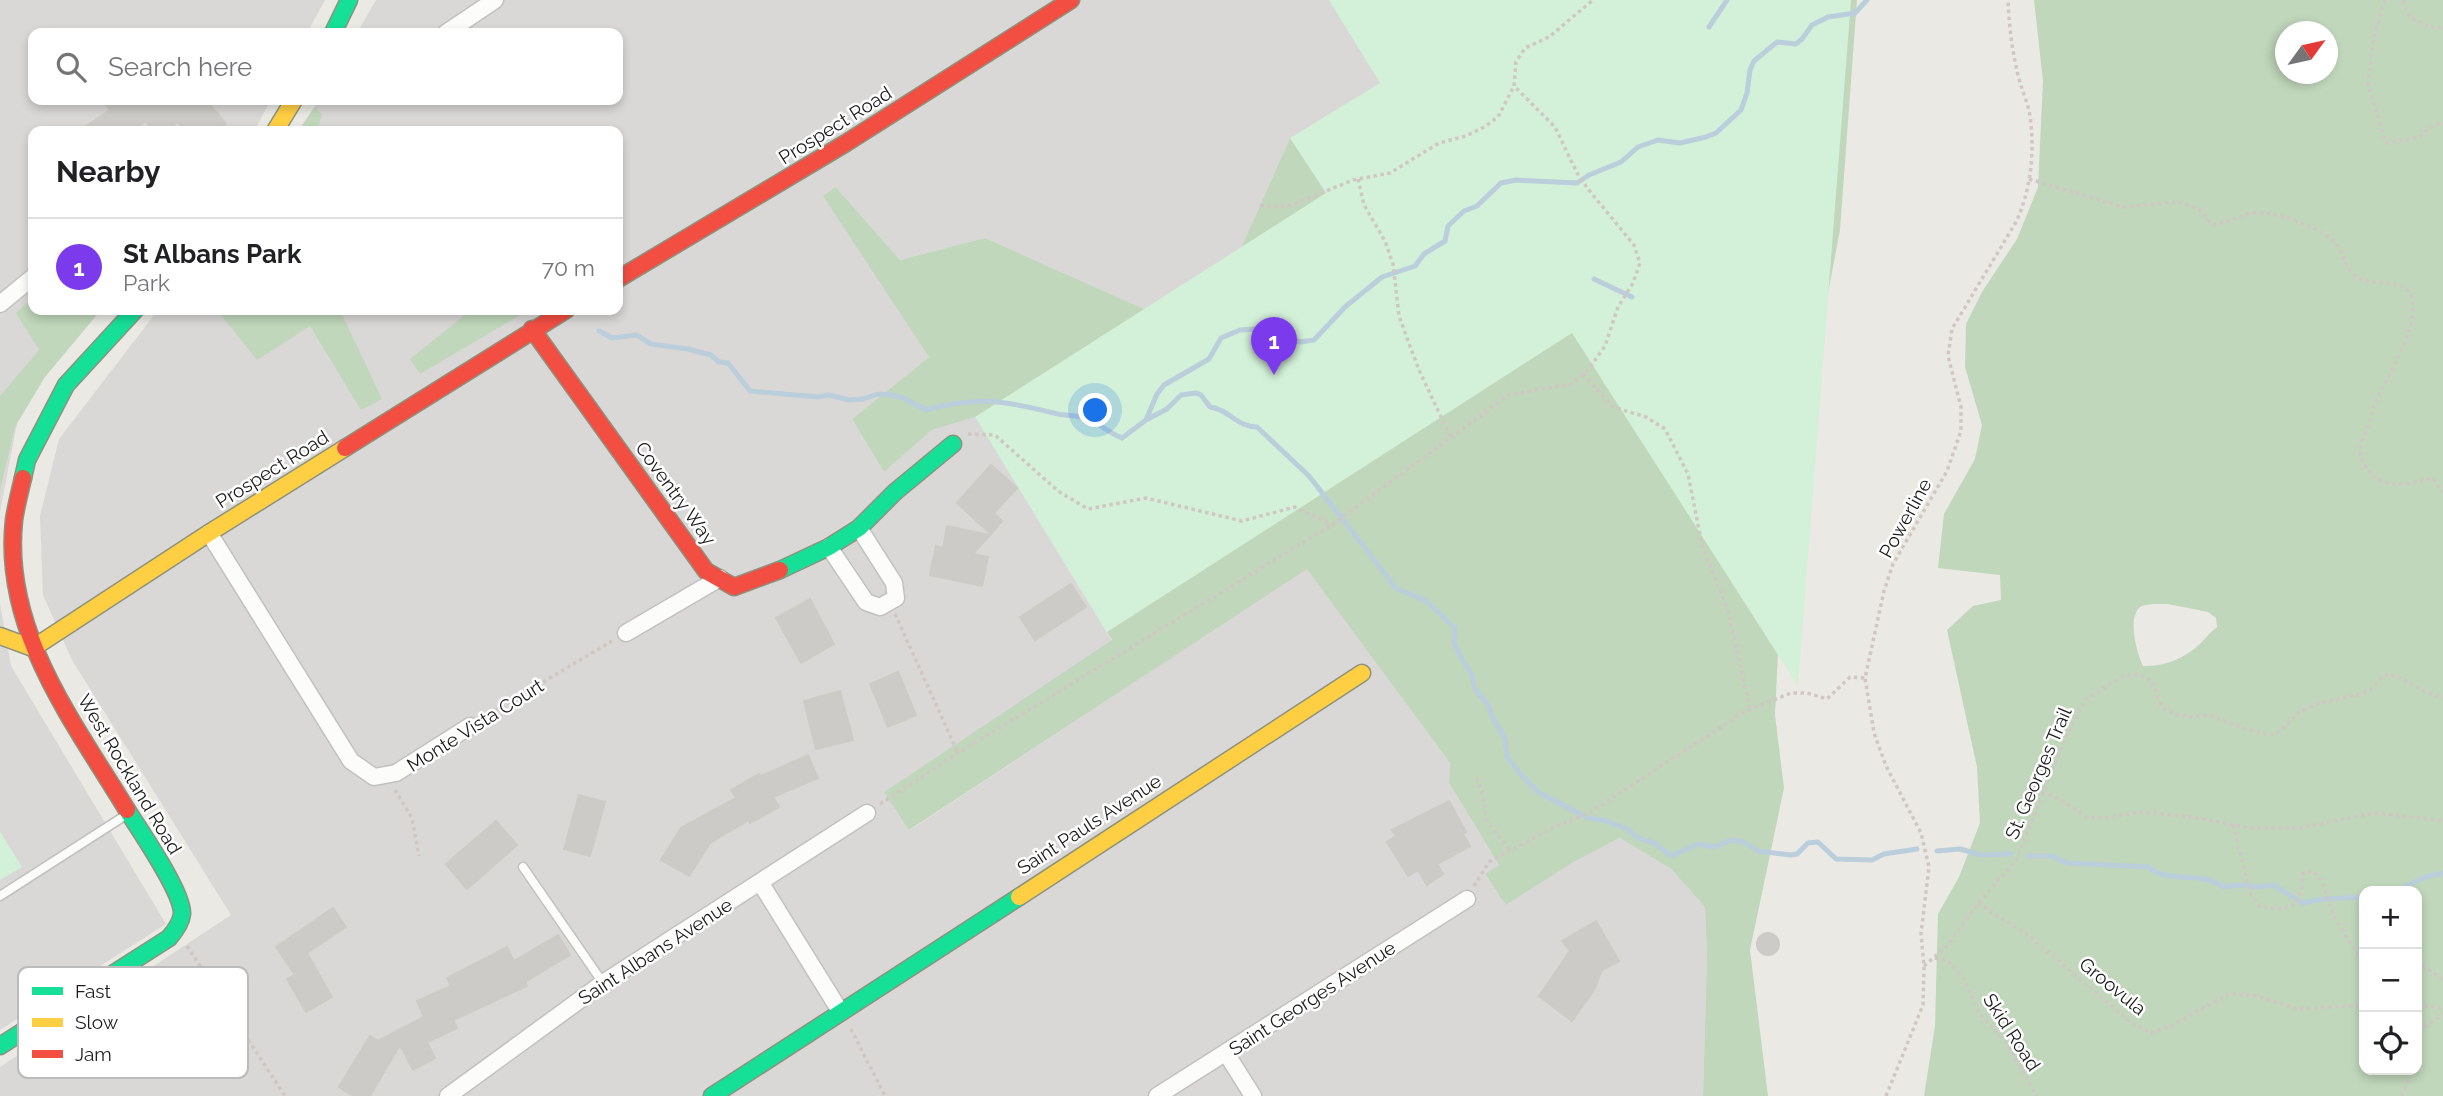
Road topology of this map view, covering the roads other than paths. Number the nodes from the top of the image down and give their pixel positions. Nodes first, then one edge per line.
1 (349, 0) edge
2 (495, 0) edge
3 (1071, 0) edge
4 (335, 28) edge
5 (453, 28) edge
6 (291, 105) edge
7 (278, 126) edge
8 (623, 276) edge
9 (28, 281) edge
10 (0, 304) edge
11 (130, 315) edge
12 (558, 315) edge
13 (532, 330) junction
14 (953, 444) road end
15 (859, 528) junction
16 (209, 533) junction
17 (830, 547) junction
18 (720, 578) junction
19 (626, 633) road end
20 (0, 636) edge
21 (33, 648) junction
22 (1362, 673) dead end
23 (470, 726) road end
24 (129, 813) junction
25 (867, 813) road end
26 (523, 867) dead end
27 (760, 882) junction
28 (0, 896) edge
29 (1467, 899) road end
30 (125, 967) edge
31 (603, 983) junction
32 (840, 1011) junction
33 (18, 1035) edge
34 (0, 1046) edge
35 (1226, 1053) junction
36 (448, 1096) edge
37 (712, 1096) edge
38 (1157, 1096) edge
39 (1253, 1096) edge

1 - 4 street
2 - 5 street
3 - 8 street, Prospect Road
6 - 7 street
9 - 10 street
11 - 21 street, West Rockland Road
12 - 13 street, Prospect Road
13 - 16 street, Prospect Road
13 - 18 street, Coventry Way
14 - 15 street
15 - 17 street
15 - 17 street
16 - 21 street, Prospect Road
16 - 23 street, Monte Vista Court
17 - 18 street
18 - 19 street
20 - 21 street
21 - 24 street, West Rockland Road
22 - 32 street, Saint Pauls Avenue
24 - 28 lane
24 - 30 street, West Rockland Road
25 - 27 street, Saint Albans Avenue
26 - 31 lane
27 - 31 street, Saint Albans Avenue
27 - 32 street
29 - 35 street, Saint Georges Avenue
31 - 36 street, Saint Albans Avenue
32 - 37 street, Saint Pauls Avenue
33 - 34 street, West Rockland Road
35 - 38 street, Saint Georges Avenue
35 - 39 street

